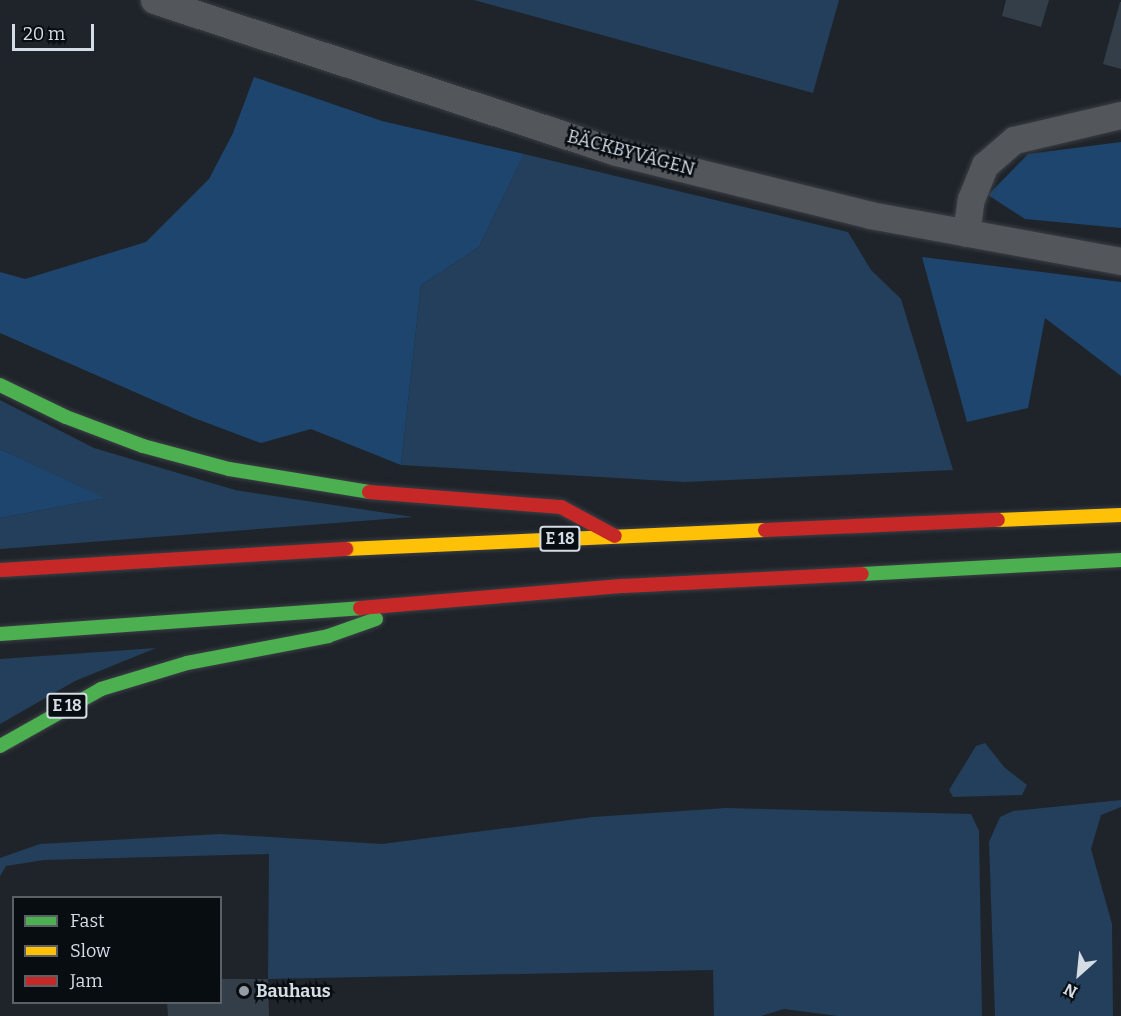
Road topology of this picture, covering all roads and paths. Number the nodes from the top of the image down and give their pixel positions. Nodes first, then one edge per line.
1 (154, 0) edge
2 (1121, 115) edge
3 (966, 233) junction
4 (1121, 261) edge
5 (0, 385) edge
6 (1121, 515) edge
7 (615, 537) junction
8 (1121, 560) edge
9 (0, 570) edge
10 (418, 604) junction
11 (0, 634) edge
12 (0, 746) edge

1 - 3 street, BÄCKBYVÄGEN
2 - 3 street
3 - 4 street, BÄCKBYVÄGEN
5 - 7 highway, E 18
6 - 7 highway, E 18
7 - 9 highway, E 18
8 - 10 highway, E 18
10 - 11 highway, E 18
10 - 12 highway, E 18

